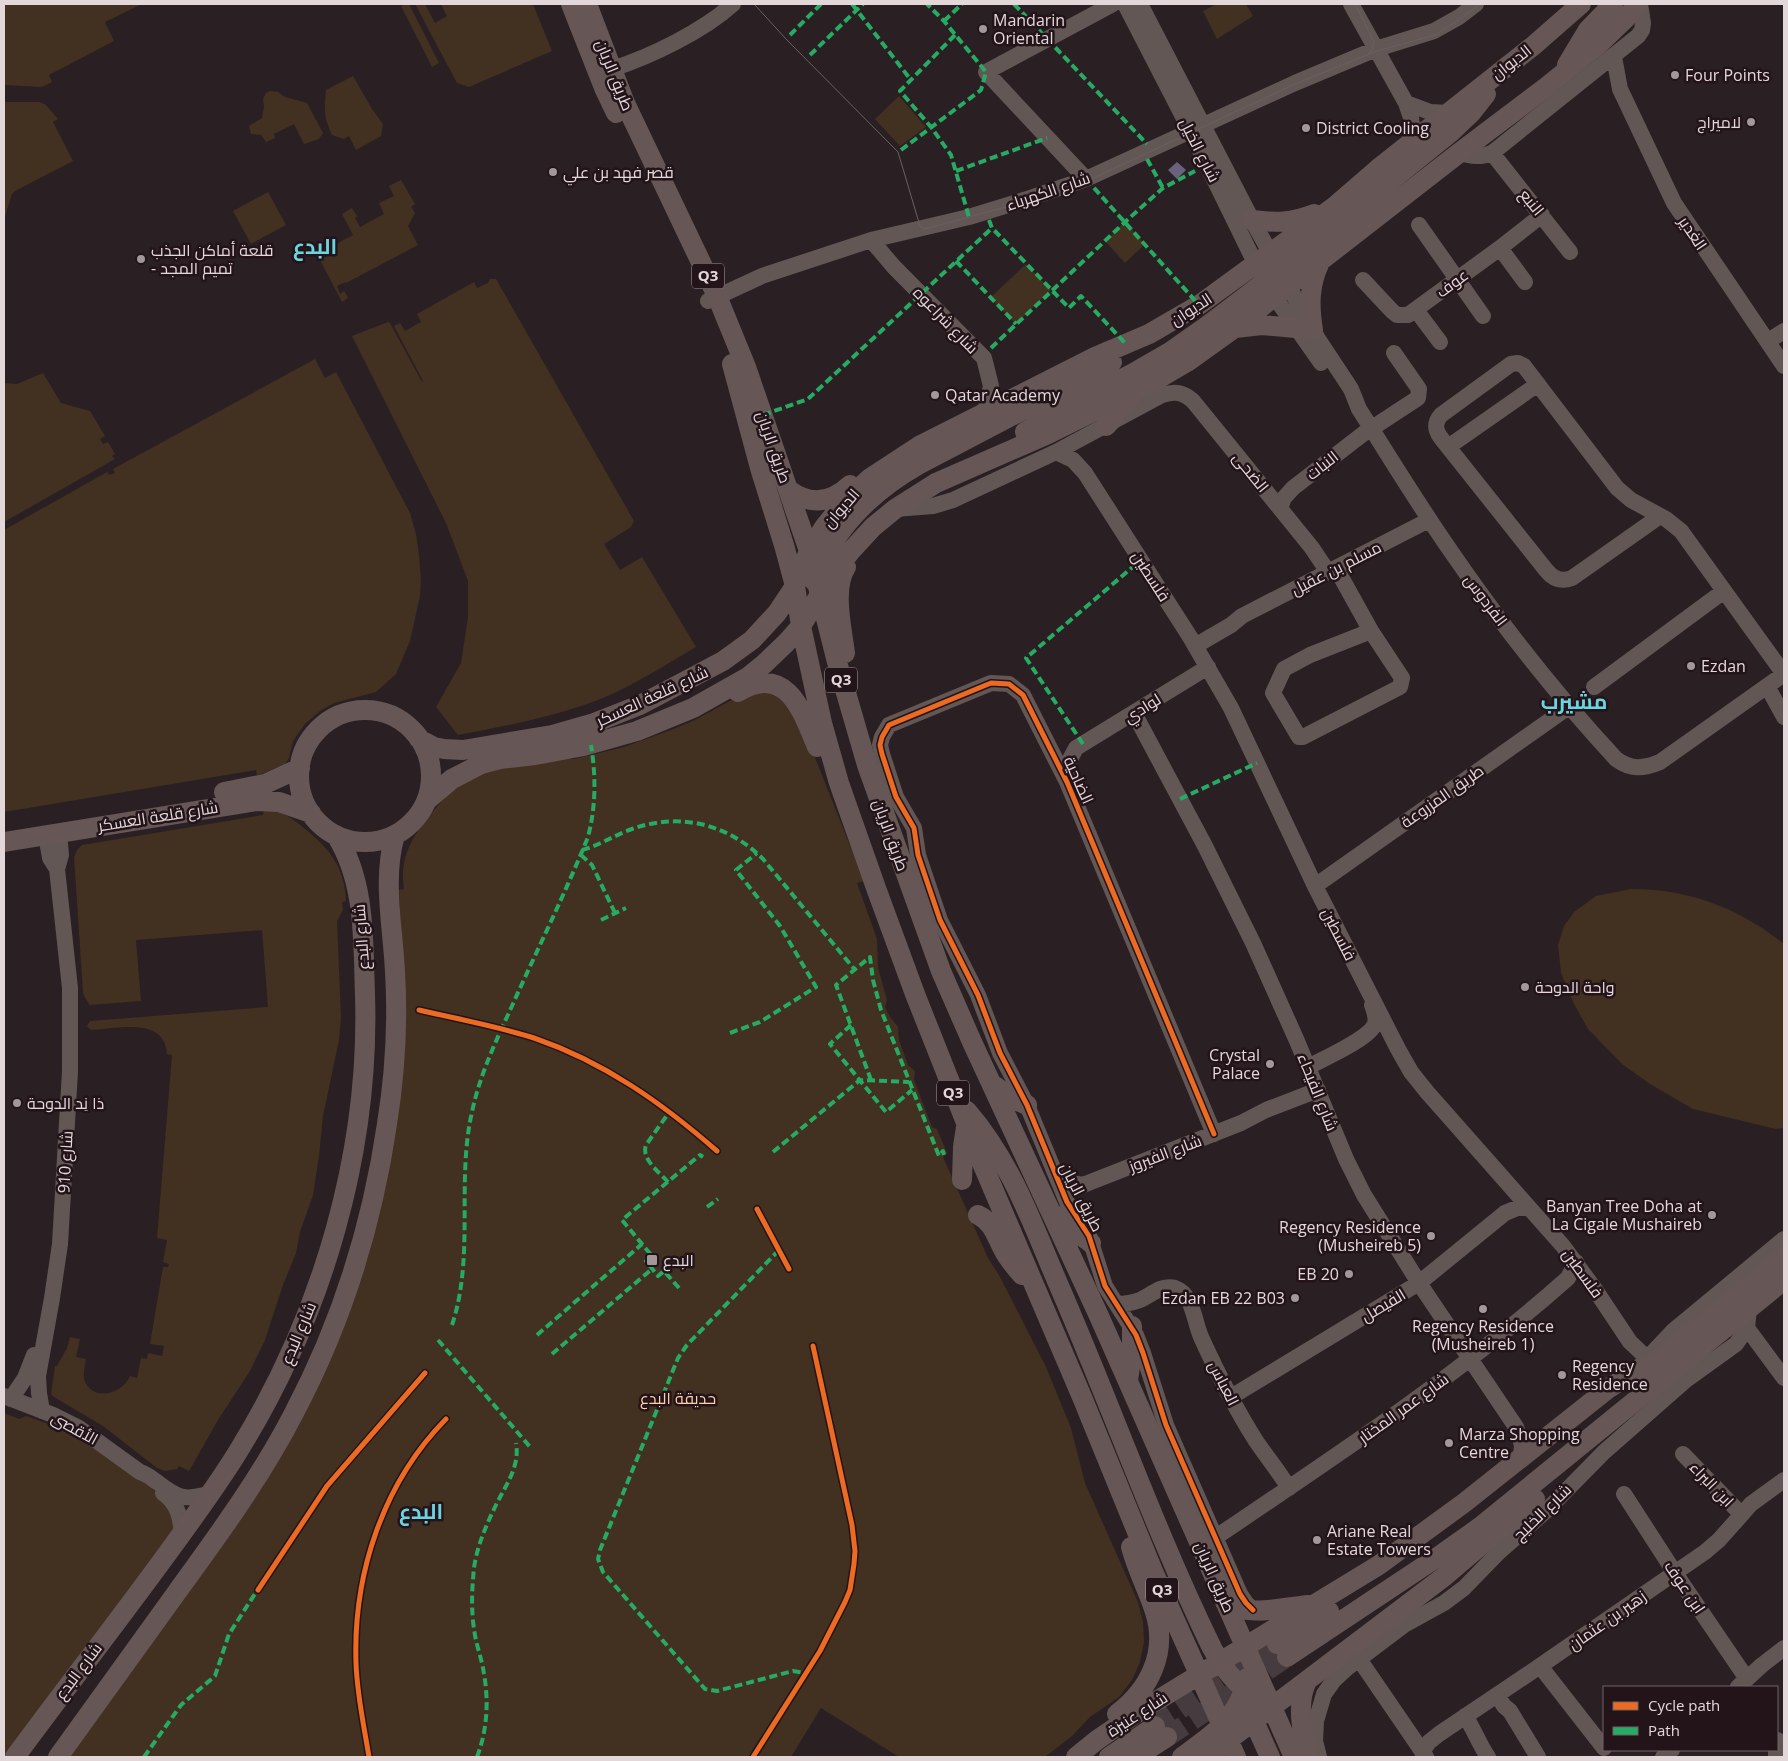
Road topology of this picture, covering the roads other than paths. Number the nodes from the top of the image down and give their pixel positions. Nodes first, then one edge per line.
1 (571, 4) edge
2 (587, 4) edge
3 (719, 4) edge
4 (733, 4) edge
5 (1113, 4) edge
6 (1125, 4) edge
7 (1140, 4) edge
8 (1352, 4) edge
9 (1476, 4) edge
10 (1582, 4) edge
11 (1613, 4) edge
12 (1639, 4) edge
13 (698, 28) junction
14 (1376, 49) junction
15 (1614, 56) junction
16 (1508, 65) junction
17 (612, 69) junction
18 (1592, 74) junction
19 (1562, 75) junction
20 (1620, 89) junction
21 (1406, 103) junction
22 (1449, 112) junction
23 (1196, 128) junction
24 (1414, 141) junction
25 (1459, 153) junction
26 (1492, 153) junction
27 (1086, 179) junction
28 (1335, 206) junction
29 (1542, 215) junction
30 (1252, 220) junction
31 (1419, 226) dead end
32 (872, 240) junction
33 (1500, 248) junction
34 (1570, 252) dead end
35 (1321, 260) junction
36 (1273, 275) junction
37 (1456, 279) junction
38 (1363, 280) dead end
39 (1525, 282) dead end
40 (712, 298) junction
41 (1416, 310) junction
42 (1483, 316) dead end
43 (1233, 329) junction
44 (1305, 329) junction
45 (1784, 331) edge
46 (1133, 341) junction
47 (1768, 341) junction
48 (1440, 342) dead end
49 (1394, 353) dead end
50 (1784, 366) edge
51 (1538, 384) junction
52 (1138, 390) junction
53 (985, 412) junction
54 (1106, 426) junction
55 (1371, 429) junction
56 (1079, 440) junction
57 (1448, 447) junction
58 (1056, 452) junction
59 (886, 466) junction
60 (973, 467) junction
61 (1085, 473) junction
62 (789, 490) junction
63 (895, 508) junction
64 (1280, 508) junction
65 (1660, 516) junction
66 (1430, 520) junction
67 (873, 527) junction
68 (1332, 570) junction
69 (809, 577) junction
70 (1724, 591) junction
71 (789, 620) junction
72 (1372, 631) junction
73 (1192, 641) junction
74 (1208, 667) junction
75 (1784, 674) edge
76 (1767, 686) junction
77 (1594, 687) dead end
78 (1570, 706) junction
79 (693, 708) junction
80 (1134, 713) junction
81 (1784, 717) edge
82 (1045, 738) junction
83 (419, 739) junction
84 (610, 740) junction
85 (1076, 748) junction
86 (867, 765) junction
87 (300, 768) junction
88 (1067, 782) junction
89 (840, 783) junction
90 (426, 801) junction
91 (312, 813) junction
92 (4, 828) edge
93 (52, 831) junction
94 (336, 835) junction
95 (395, 835) junction
96 (4, 842) edge
97 (916, 846) joint
98 (1314, 886) junction
99 (941, 971) junction
100 (1366, 986) junction
101 (1392, 1038) junction
102 (1359, 1040) junction
103 (1308, 1067) junction
104 (992, 1082) junction
105 (1320, 1095) junction
106 (956, 1098) junction
107 (1027, 1105) junction
108 (966, 1125) junction
109 (1214, 1134) junction
110 (1057, 1177) junction
111 (962, 1180) dead end
112 (1083, 1185) junction
113 (1528, 1206) junction
114 (1060, 1207) junction
115 (978, 1216) dead end
116 (1784, 1239) edge
117 (1091, 1243) joint
118 (1784, 1257) edge
119 (1576, 1262) junction
120 (1784, 1280) edge
121 (1419, 1283) junction
122 (1036, 1287) junction
123 (1117, 1304) junction
124 (1748, 1318) junction
125 (1195, 1322) junction
126 (1132, 1326) junction
127 (45, 1334) junction
128 (1736, 1344) junction
129 (1470, 1359) junction
130 (1768, 1359) junction
131 (1646, 1365) junction
132 (1784, 1378) edge
133 (1128, 1380) junction
134 (1231, 1397) junction
135 (7, 1398) edge
136 (42, 1411) junction
137 (1601, 1429) junction
138 (1683, 1454) dead end
139 (1521, 1457) junction
140 (140, 1472) junction
141 (1784, 1480) edge
142 (1284, 1491) junction
143 (212, 1492) junction
144 (1624, 1494) dead end
145 (1126, 1506) junction
146 (1741, 1514) junction
147 (182, 1533) junction
148 (1216, 1538) junction
149 (1675, 1573) junction
150 (1225, 1602) junction
151 (1314, 1604) junction
152 (1254, 1610) junction
153 (1245, 1647) junction
154 (1784, 1648) edge
155 (1359, 1659) junction
156 (1220, 1662) junction
157 (1540, 1666) junction
158 (1199, 1675) junction
159 (1307, 1681) junction
160 (1742, 1683) edge
161 (1500, 1693) junction
162 (1242, 1696) junction
163 (1272, 1707) junction
164 (1462, 1718) junction
165 (1254, 1721) junction
166 (1229, 1742) edge
167 (1603, 1746) edge
168 (1424, 1754) edge
169 (15, 1757) edge
170 (58, 1757) edge
171 (1076, 1757) edge
172 (1109, 1757) edge
173 (1136, 1757) edge
174 (1182, 1757) edge
175 (1206, 1757) edge
176 (1270, 1757) edge
177 (1294, 1757) edge
178 (1309, 1757) edge
179 (1319, 1757) edge
180 (1488, 1757) edge
181 (1538, 1757) edge

1 - 40 main road, طريق الريان / Q3
2 - 17 main road, طريق الريان / Q3
3 - 13 street
4 - 13 street
5 - 27 street
6 - 23 street, شارع الخيل
7 - 23 street, شارع الخيل
8 - 14 street
9 - 14 street, شارع الكهرباء
10 - 16 main road, الديوان
11 - 19 main road
12 - 15 street
12 - 19 main road, الديوان
13 - 17 street
14 - 21 street
14 - 23 street, شارع الكهرباء
15 - 18 street
15 - 20 street, الغدير
16 - 22 main road, الديوان
16 - 36 main road
17 - 40 main road, طريق الريان / Q3
18 - 20 street
18 - 26 street
19 - 25 main road, الديوان
20 - 47 street, الغدير
21 - 22 street
21 - 24 street
22 - 24 main road, الديوان
23 - 27 street, شارع الكهرباء
23 - 30 street, شارع الخيل
23 - 36 street, شارع الخيل
24 - 28 main road, الديوان
25 - 26 street
25 - 35 main road, الديوان
26 - 29 street, النبع
27 - 32 street, شارع الكهرباء
28 - 30 main road
28 - 36 main road, الديوان
29 - 33 street, عوف
29 - 34 street, النبع
30 - 36 street, شارع الخيل
31 - 37 street
32 - 40 street, شارع الكهرباء
32 - 53 street, شارع شراعوه
33 - 37 street, عوف
33 - 39 street
35 - 36 main road, الديوان
35 - 44 main road
36 - 43 main road, الديوان
36 - 44 street, الفردوس
36 - 46 main road, الديوان
36 - 60 main road
37 - 41 street, عوف
37 - 42 street
38 - 41 street
40 - 62 main road, طريق الريان / Q3
40 - 69 main road, طريق الريان / Q3
41 - 48 street
43 - 44 main road
43 - 52 main road, الديوان
44 - 55 street, الفردوس
45 - 47 street
46 - 53 main road, الديوان
46 - 69 main road
47 - 50 street, الغدير
49 - 55 street, النبات
51 - 57 street
51 - 57 street
51 - 65 street
52 - 54 main road
52 - 60 main road, الديوان
53 - 59 main road, الديوان
54 - 56 street
54 - 64 street, الضحى
55 - 64 street, النبات
55 - 66 street, الفردوس
56 - 58 street
56 - 61 street, فلسطين
57 - 65 street
58 - 61 street, فلسطين
58 - 63 street
59 - 62 main road
59 - 69 main road, الديوان
60 - 63 main road, الديوان
61 - 73 street, فلسطين
62 - 69 main road, طريق الريان / Q3
63 - 67 main road, الديوان
64 - 68 street, الضحى
65 - 70 street
66 - 68 street, مسلم بن عقيل
66 - 78 street, الفردوس
67 - 69 main road, الديوان
67 - 86 main road
68 - 72 street, الضحى
68 - 73 street, مسلم بن عقيل
69 - 71 main road, شارع قلعة العسكر
69 - 71 main road, الديوان
69 - 86 main road, طريق الريان / Q3
70 - 75 street
70 - 77 street
71 - 79 main road, شارع قلعة العسكر
71 - 83 main road, شارع قلعة العسكر
71 - 84 main road
71 - 89 main road, طريق الريان / Q3
71 - 99 main road
72 - 72 street, الضحى
73 - 74 street, فلسطين
74 - 80 street, لوادي
74 - 98 street, فلسطين
75 - 76 street
76 - 78 street, الفردوس
76 - 81 street
78 - 98 street, طريق المزروعة
79 - 84 main road, شارع قلعة العسكر
79 - 89 main road
80 - 85 street, لوادي
80 - 103 street, شارع الفيحاء
82 - 85 street
82 - 88 street, الضاحية
82 - 97 street, الضاحية
83 - 87 main road
83 - 90 main road
84 - 90 main road, شارع قلعة العسكر
85 - 88 street
86 - 99 main road, طريق الريان / Q3
87 - 91 main road
87 - 93 main road, شارع قلعة العسكر
88 - 109 street, الضاحية
89 - 106 main road, طريق الريان / Q3
90 - 95 main road
91 - 93 main road, شارع قلعة العسكر
91 - 94 main road
92 - 93 main road, شارع قلعة العسكر
93 - 96 main road, شارع قلعة العسكر
93 - 127 street, شارع 910
94 - 95 main road
94 - 143 main road, شارع البدع
95 - 170 main road, شارع البدع
97 - 107 street, طريق الريان
98 - 100 street, فلسطين
99 - 104 main road, طريق الريان / Q3
100 - 101 street, فلسطين
100 - 102 street
101 - 102 street
101 - 113 street, فلسطين
102 - 103 street
103 - 105 street, شارع الفيحاء
104 - 107 main road
104 - 114 main road, طريق الريان / Q3
105 - 109 street, شارع الفيروز
105 - 121 street, شارع الفيحاء
106 - 108 main road, طريق الريان / Q3
106 - 156 main road
107 - 110 street, طريق الريان
108 - 111 main road
108 - 122 main road, طريق الريان / Q3
109 - 112 street, شارع الفيروز
110 - 112 street
110 - 114 street, طريق الريان
112 - 114 street
113 - 119 street, فلسطين
113 - 121 street, الفيصل
114 - 117 main road
114 - 133 main road, طريق الريان / Q3
115 - 122 main road
116 - 131 street, شارع الخليج
117 - 123 street, طريق الريان
118 - 131 main road, شارع الخليج
119 - 129 street, شارع عمر المختار
119 - 131 street, فلسطين
120 - 124 main road, شارع الخليج
121 - 129 street, شارع الفيحاء
121 - 134 street, الفيصل
122 - 145 main road, طريق الريان / Q3
123 - 125 street, العباس
123 - 126 street, طريق الريان
124 - 128 street, شارع الخليج
124 - 130 street
124 - 137 main road, شارع الخليج
125 - 126 street, العباس
125 - 134 street, العباس
126 - 133 main road
126 - 148 street, طريق الريان
127 - 135 street, شارع 910
127 - 136 street, شارع 910
128 - 130 street
128 - 155 street, شارع الخليج
129 - 139 street, شارع الفيحاء
129 - 142 street, شارع عمر المختار
130 - 132 street
131 - 137 main road, شارع الخليج
131 - 139 main road, شارع الخليج
133 - 150 main road, طريق الريان / Q3
134 - 142 street, العباس
135 - 136 street, الأقصى
136 - 140 street, الأقصى
137 - 159 main road, شارع الخليج
138 - 146 street, ابن البراء
139 - 151 main road, شارع الخليج
140 - 143 street, الأقصى
140 - 147 street, الأقصى
141 - 146 street, زهير بن عثمان
142 - 148 street, شارع عمر المختار
143 - 147 main road, شارع البدع
144 - 149 street, ابن عوف
145 - 158 main road, طريق الريان / Q3
145 - 171 main road
146 - 149 street, زهير بن عثمان
147 - 169 main road, شارع البدع
148 - 152 street, طريق الريان
149 - 157 street, زهير بن عثمان
149 - 160 street, ابن عوف
150 - 152 main road
150 - 153 main road, طريق الريان / Q3
151 - 152 main road
151 - 153 main road, شارع الخليج
153 - 156 main road, شارع الخليج
153 - 162 main road
153 - 163 main road, طريق الريان / Q3
154 - 160 street
155 - 168 street
155 - 179 street, شارع الخليج
156 - 158 main road, شارع الخليج
156 - 162 main road
157 - 161 street, زهير بن عثمان
157 - 167 street
158 - 162 main road
158 - 166 main road, طريق الريان / Q3
158 - 171 main road, شارع عنيزة
159 - 163 main road, شارع الخليج
159 - 178 main road
161 - 164 street, زهير بن عثمان
161 - 181 street
162 - 163 main road
162 - 165 main road
162 - 166 main road
163 - 165 main road, شارع الخليج
163 - 177 main road, طريق الريان / Q3
164 - 168 street, زهير بن عثمان
164 - 180 street
165 - 166 main road, شارع الخليج
165 - 176 main road
166 - 174 main road
166 - 175 main road
172 - 173 main road, شارع عنيزة

